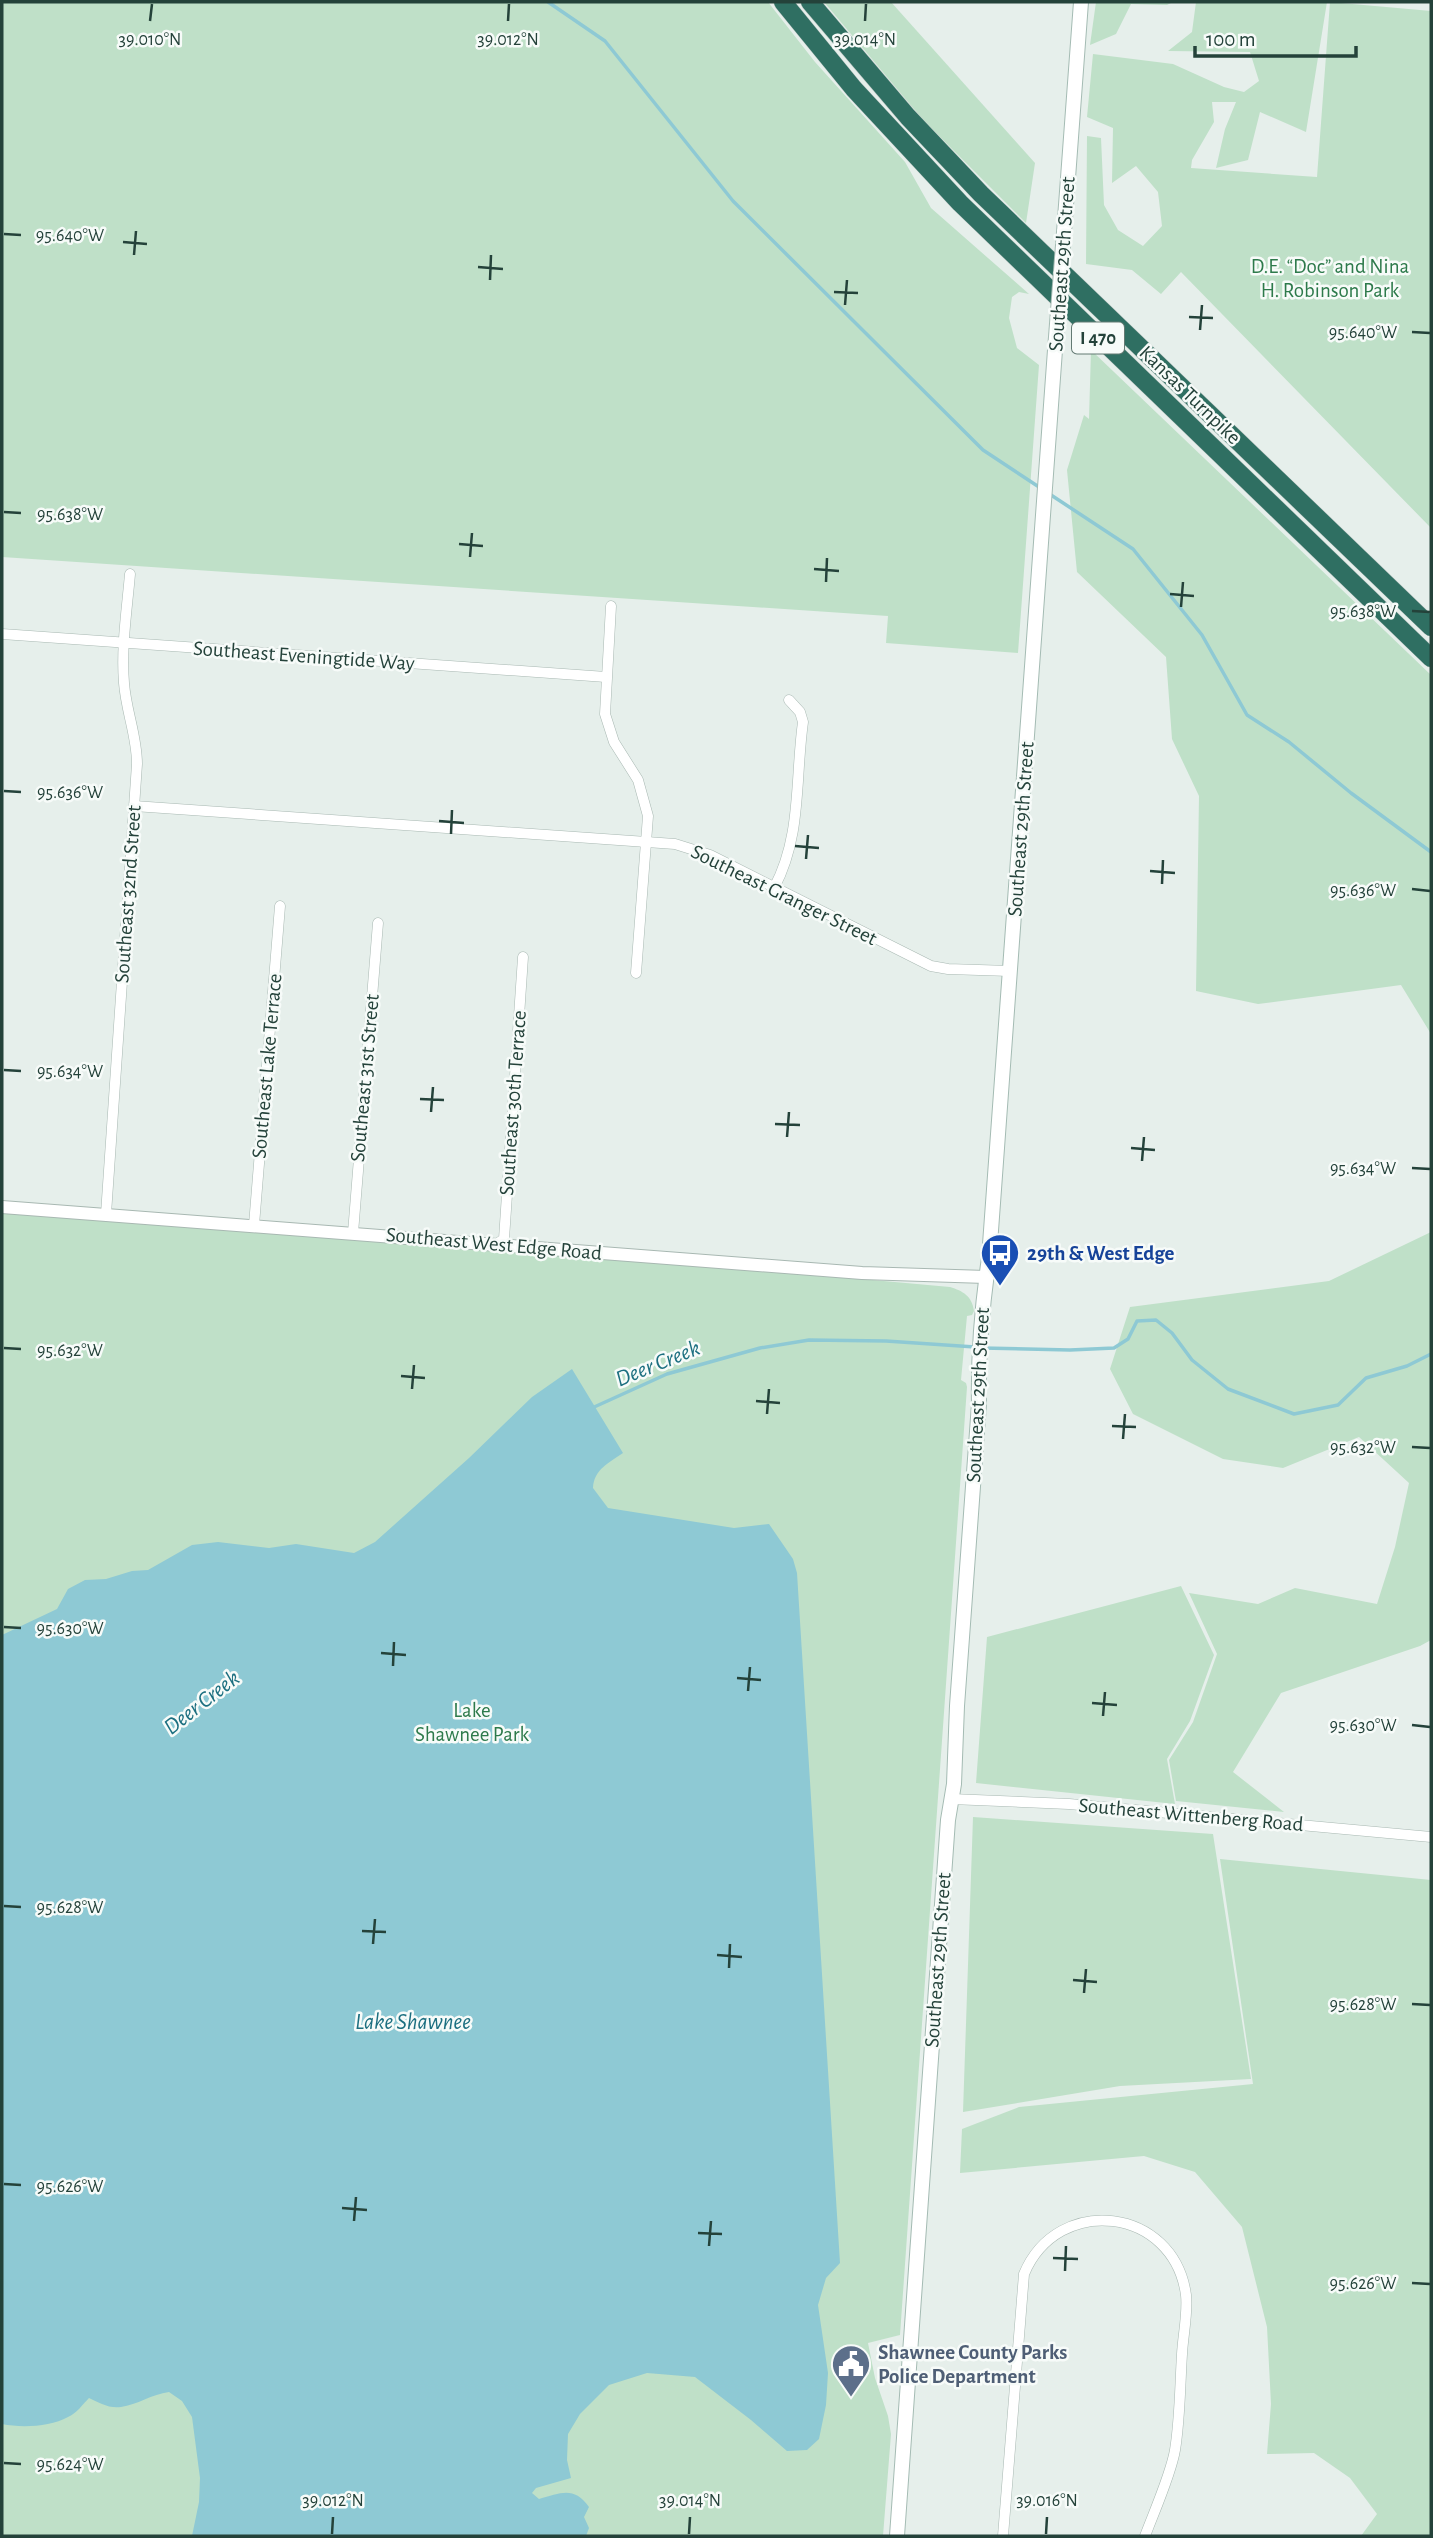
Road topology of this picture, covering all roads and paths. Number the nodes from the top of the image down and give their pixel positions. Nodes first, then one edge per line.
1 (783, 2) edge
2 (810, 2) edge
3 (1081, 2) edge
4 (130, 574) dead end
5 (611, 606) dead end
6 (1431, 627) edge
7 (2, 634) edge
8 (125, 644) junction
9 (1431, 658) edge
10 (606, 677) junction
11 (789, 700) dead end
12 (134, 806) junction
13 (647, 841) junction
14 (774, 888) junction
15 (280, 906) dead end
16 (378, 923) dead end
17 (523, 957) dead end
18 (1010, 971) junction
19 (636, 973) dead end
20 (2, 1207) edge
21 (106, 1214) junction
22 (254, 1225) junction
23 (353, 1233) junction
24 (495, 1245) junction
25 (986, 1277) junction
26 (951, 1799) junction
27 (1431, 1837) edge
28 (897, 2536) edge
29 (1003, 2536) edge
30 (1145, 2536) edge

1 - 9 highway, Kansas Turnpike / I 470
2 - 6 highway, Kansas Turnpike / I 470
3 - 18 main road, Southeast 29th Street, bridge
4 - 8 street, Southeast 32nd Street
5 - 10 street
7 - 8 street, Southeast Eveningtide Way
8 - 10 street, Southeast Eveningtide Way
8 - 12 street, Southeast 32nd Street
10 - 13 street
11 - 14 street
12 - 13 street, Southeast Granger Street
12 - 21 street, Southeast 32nd Street
13 - 14 street, Southeast Granger Street
13 - 19 street
14 - 18 street, Southeast Granger Street
15 - 22 street, Southeast Lake Terrace
16 - 23 street, Southeast 31st Street
17 - 24 street, Southeast 30th Terrace
18 - 25 main road, Southeast 29th Street
20 - 21 street, Southeast West Edge Road
21 - 22 street, Southeast West Edge Road
22 - 23 street, Southeast West Edge Road
23 - 24 street, Southeast West Edge Road
24 - 25 street, Southeast West Edge Road
25 - 26 main road, Southeast 29th Street
26 - 27 street, Southeast Wittenberg Road
26 - 28 main road, Southeast 29th Street
29 - 30 street

